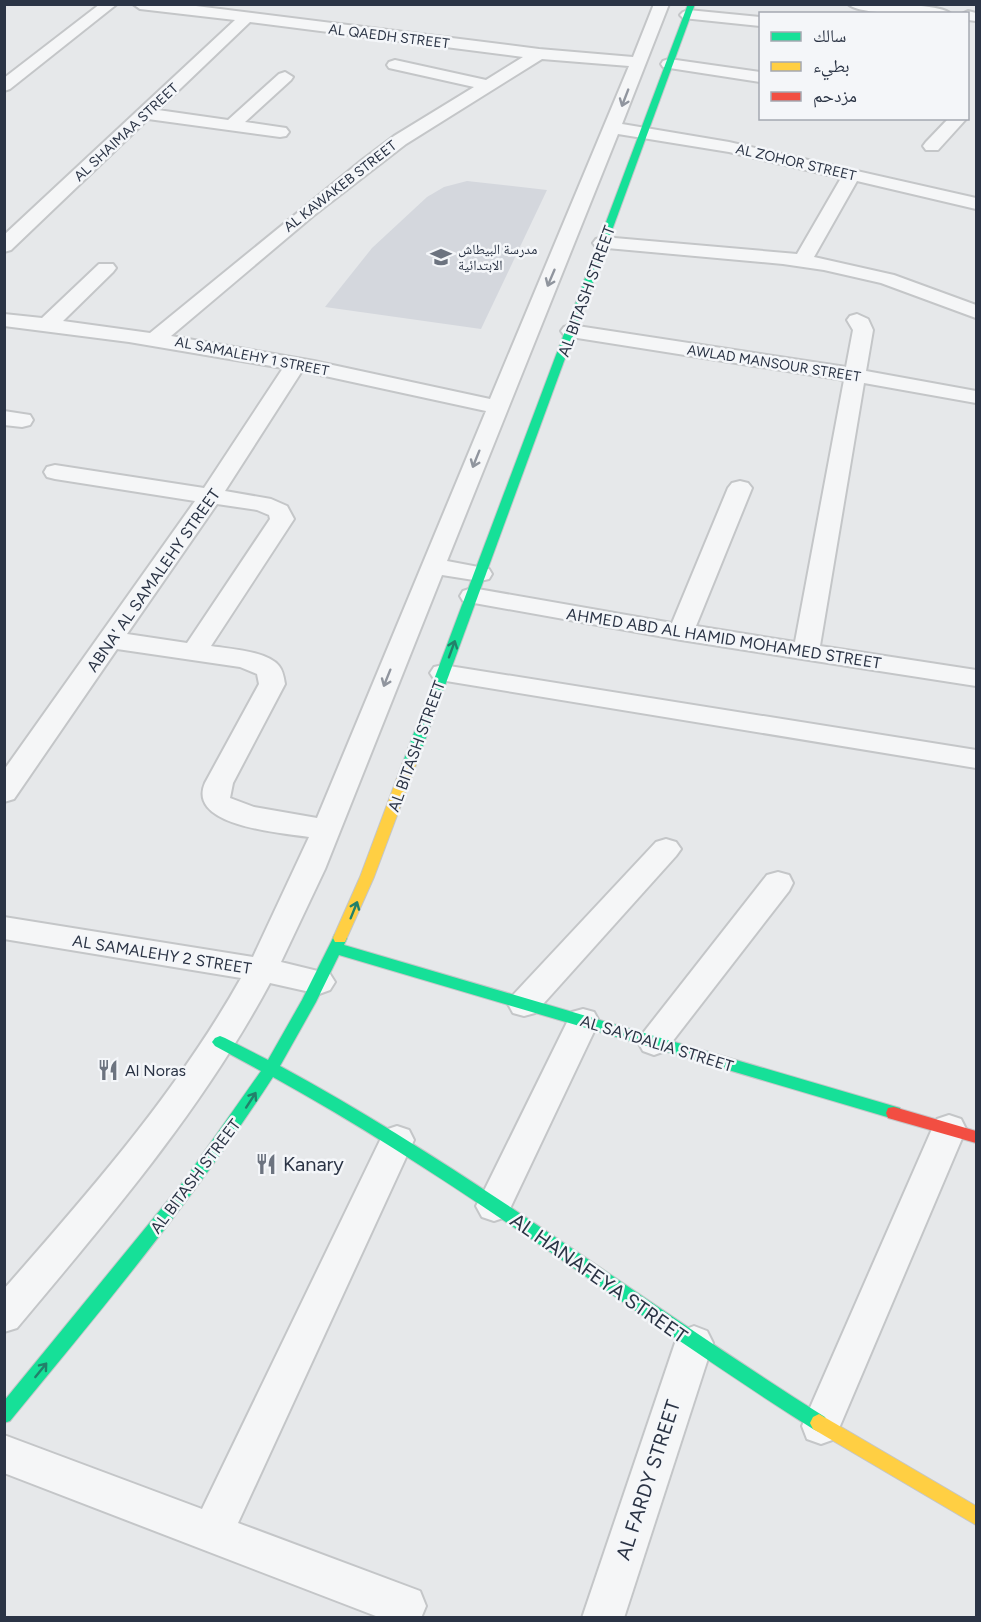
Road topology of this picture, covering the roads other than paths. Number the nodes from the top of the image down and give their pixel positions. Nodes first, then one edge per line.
1 (110, 4) edge
2 (140, 4) edge
3 (662, 4) edge
4 (855, 4) edge
5 (209, 9) edge
6 (690, 10) edge
7 (926, 12) edge
8 (246, 18) junction
9 (759, 22) edge
10 (539, 54) junction
11 (639, 62) junction
12 (669, 64) junction
13 (395, 65) dead end
14 (285, 77) dead end
15 (759, 77) edge
16 (488, 85) junction
17 (4, 86) edge
18 (146, 114) junction
19 (957, 120) edge
20 (231, 126) junction
21 (613, 128) junction
22 (280, 132) dead end
23 (646, 132) junction
24 (932, 146) dead end
25 (852, 174) junction
26 (976, 203) edge
27 (603, 243) junction
28 (4, 246) edge
29 (803, 260) junction
30 (106, 268) dead end
31 (976, 312) edge
32 (4, 320) edge
33 (857, 320) dead end
34 (48, 324) junction
35 (571, 332) junction
36 (156, 338) junction
37 (296, 364) junction
38 (855, 375) junction
39 (976, 397) edge
40 (497, 407) junction
41 (55, 472) dead end
42 (740, 488) dead end
43 (211, 495) junction
44 (433, 566) junction
45 (476, 585) junction
46 (681, 632) junction
47 (112, 640) junction
48 (194, 652) junction
49 (806, 652) junction
50 (443, 673) junction
51 (976, 678) edge
52 (976, 759) edge
53 (4, 792) edge
54 (326, 829) junction
55 (666, 849) dead end
56 (778, 883) dead end
57 (4, 928) edge
58 (337, 949) junction
59 (262, 970) junction
60 (319, 982) junction
61 (524, 1004) junction
62 (583, 1021) junction
63 (220, 1042) junction
64 (654, 1042) junction
65 (272, 1068) junction
66 (963, 1133) edge
67 (397, 1140) junction
68 (494, 1206) junction
69 (4, 1316) edge
70 (694, 1343) junction
71 (4, 1415) edge
72 (821, 1426) junction
73 (4, 1454) edge
74 (976, 1516) edge
75 (212, 1533) junction
76 (405, 1606) dead end
77 (603, 1617) edge

1 - 17 street
2 - 5 street, AL QAEDH STREET
3 - 11 street, AL BITASH STREET
4 - 7 street
5 - 8 street, AL QAEDH STREET
6 - 9 street
6 - 12 street, AL BITASH STREET
8 - 10 street, AL QAEDH STREET
8 - 18 street, AL SHAIMAA STREET
10 - 11 street, AL QAEDH STREET
10 - 16 street, AL KAWAKEB STREET
11 -> 21 street, AL BITASH STREET
12 - 15 street
12 - 23 street, AL BITASH STREET
13 - 16 street
14 - 20 street
16 - 36 street, AL KAWAKEB STREET
18 - 20 street
18 - 28 street, AL SHAIMAA STREET
19 - 24 street
20 - 22 street
21 - 23 street, AL ZOHOR STREET
21 -> 40 street, AL BITASH STREET
23 - 25 street, AL ZOHOR STREET
23 - 27 street, AL BITASH STREET
25 - 26 street, AL ZOHOR STREET
25 - 29 street
27 - 29 street
27 - 35 street, AL BITASH STREET
29 - 31 street
30 - 34 street
32 - 34 street, AL SAMALEHY 1 STREET
33 - 38 street
34 - 36 street, AL SAMALEHY 1 STREET
35 - 38 street, AWLAD MANSOUR STREET
35 - 45 street, AL BITASH STREET
36 - 37 street, AL SAMALEHY 1 STREET
37 - 40 street, AL SAMALEHY 1 STREET
37 - 43 street, ABNA' AL SAMALEHY STREET
38 - 39 street, AWLAD MANSOUR STREET
38 - 49 street
40 -> 44 street, AL BITASH STREET
41 - 43 street
42 - 46 street
43 - 47 street, ABNA' AL SAMALEHY STREET
43 - 48 street
44 - 45 street, AHMED ABD AL HAMID MOHAMED STREET
44 -> 54 street, AL BITASH STREET
45 - 46 street, AHMED ABD AL HAMID MOHAMED STREET
50 -> 45 street, AL BITASH STREET
46 - 49 street, AHMED ABD AL HAMID MOHAMED STREET
47 - 48 street
47 - 53 street, ABNA' AL SAMALEHY STREET
48 - 54 street
49 - 51 street, AHMED ABD AL HAMID MOHAMED STREET
50 - 52 street
58 -> 50 street, AL BITASH STREET
54 - 59 street, AL BITASH STREET
55 - 61 street
56 - 64 street
57 - 59 street, AL SAMALEHY 2 STREET
58 - 60 street, AL BITASH STREET
58 - 61 street, AL SAYDALIA STREET
59 - 60 street, AL SAMALEHY 2 STREET
59 - 63 street, AL BITASH STREET
60 - 65 street, AL BITASH STREET
61 - 62 street, AL SAYDALIA STREET
62 - 64 street, AL SAYDALIA STREET
62 - 68 street
63 - 65 street, AL HANAFEYA STREET
63 - 69 street, AL BITASH STREET
64 - 66 street, AL SAYDALIA STREET
65 - 67 street, AL HANAFEYA STREET
71 -> 65 street, AL BITASH STREET
66 - 72 street
67 - 68 street, AL HANAFEYA STREET
67 - 75 street
68 - 70 street, AL HANAFEYA STREET
70 - 72 street, AL HANAFEYA STREET
70 - 77 street, AL FARDY STREET
72 - 74 street, AL HANAFEYA STREET
73 - 75 street
75 - 76 street

